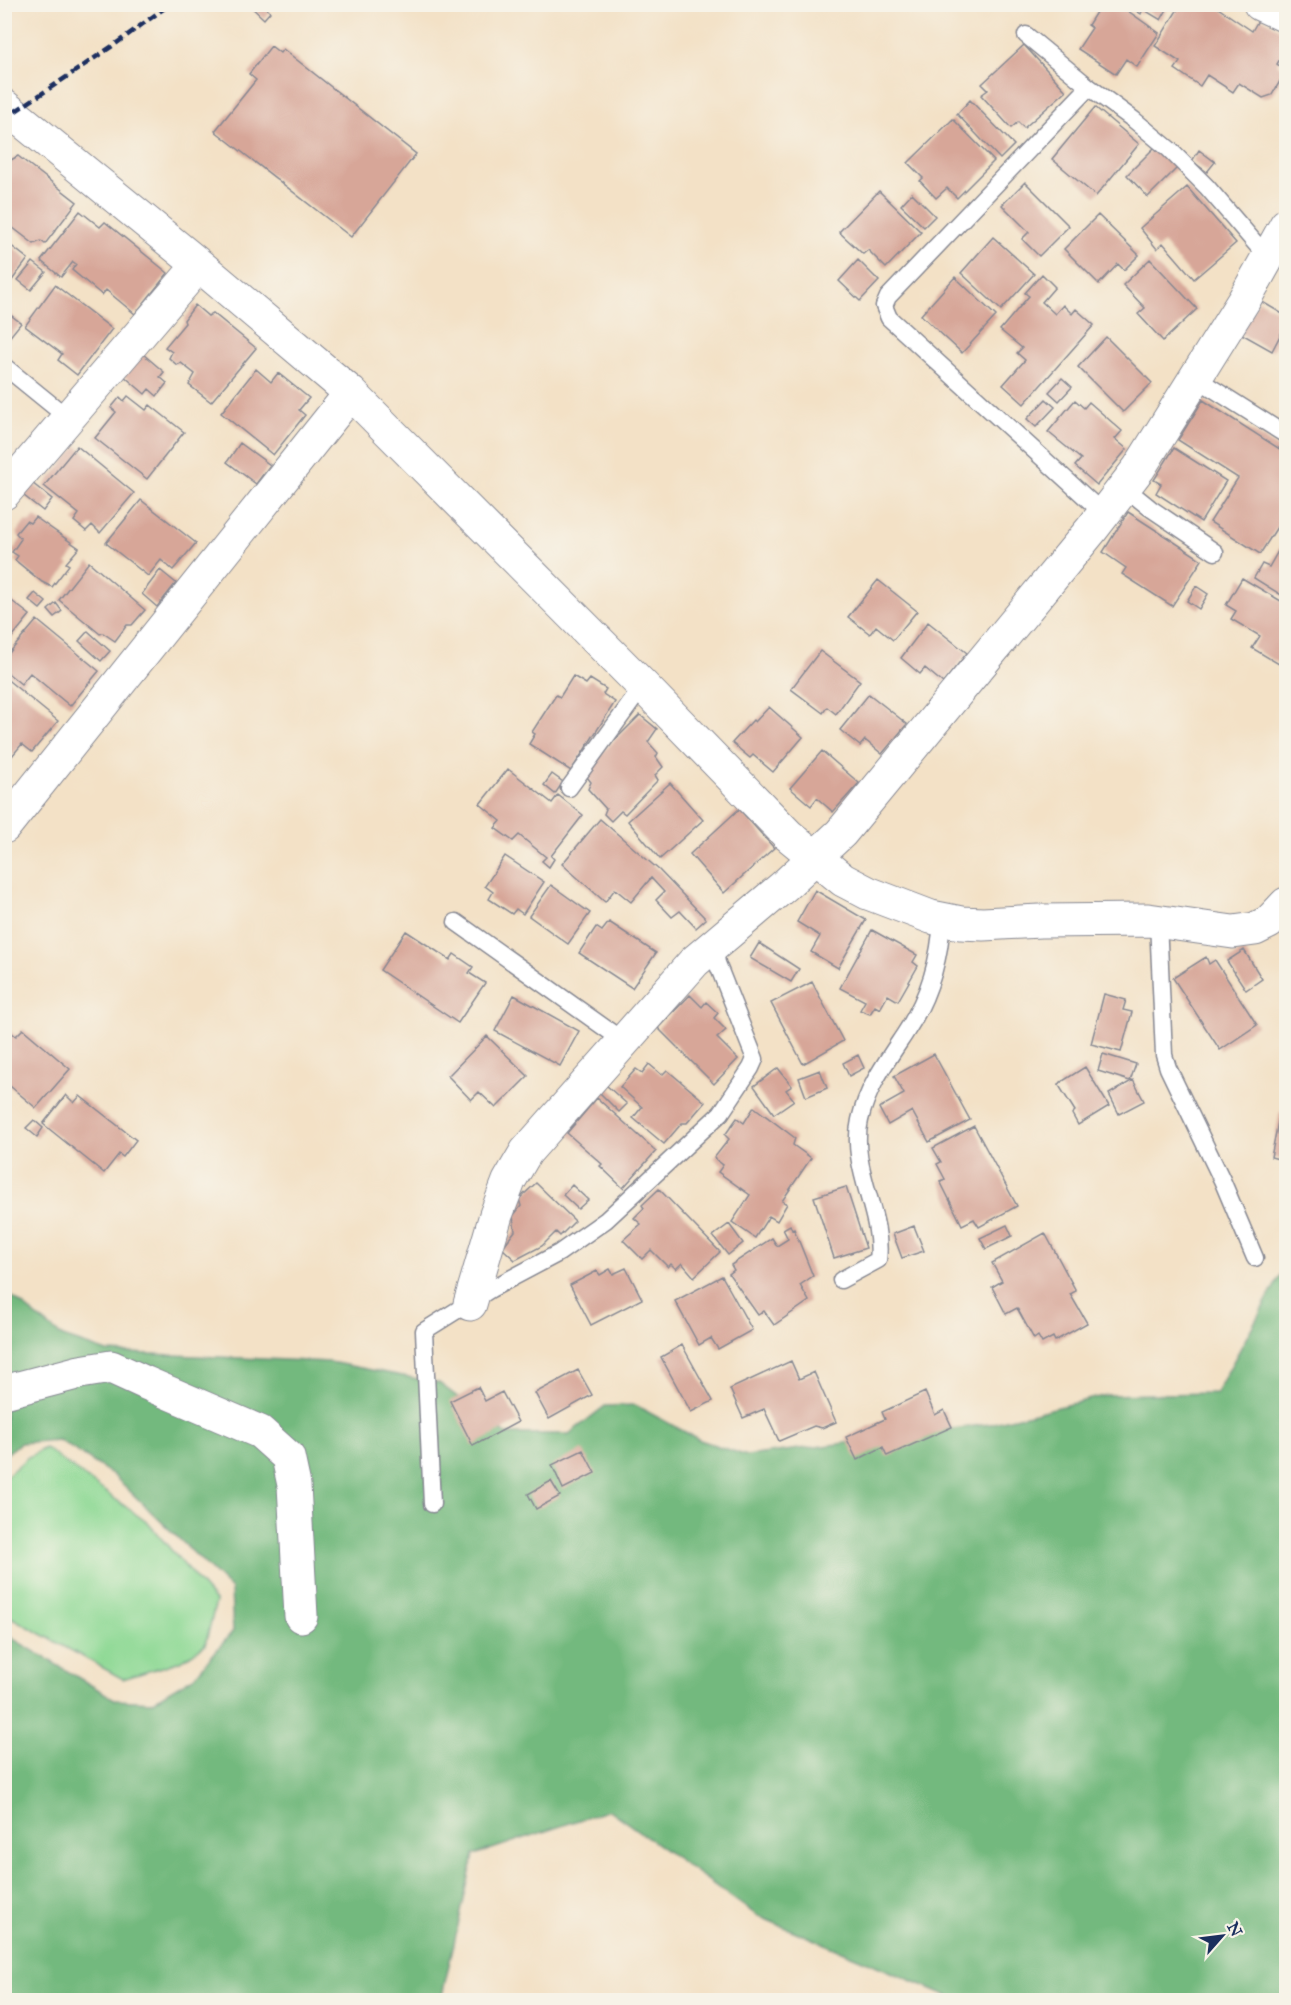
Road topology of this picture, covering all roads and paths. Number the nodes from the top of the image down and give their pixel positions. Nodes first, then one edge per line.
1 (1260, 4) edge
2 (1287, 16) edge
3 (1026, 35) dead end
4 (1089, 87) junction
5 (4, 106) edge
6 (1287, 225) edge
7 (1268, 258) junction
8 (199, 265) junction
9 (4, 366) edge
10 (1196, 378) junction
11 (351, 393) junction
12 (68, 418) junction
13 (1287, 435) edge
14 (1124, 487) junction
15 (4, 493) edge
16 (1104, 514) junction
17 (1215, 552) dead end
18 (644, 686) junction
19 (569, 788) dead end
20 (4, 827) edge
21 (814, 857) junction
22 (1287, 904) edge
23 (942, 919) junction
24 (1158, 921) junction
25 (456, 922) dead end
26 (714, 944) junction
27 (622, 1044) junction
28 (1255, 1258) dead end
29 (841, 1280) dead end
30 (470, 1304) junction
31 (4, 1392) edge
32 (432, 1504) dead end
33 (301, 1616) dead end

1 - 2 street
3 - 4 lane
4 - 7 lane
4 - 16 lane
5 - 8 street
6 - 7 street
7 - 10 street
8 - 11 street
8 - 12 street
9 - 12 lane
10 - 13 lane
10 - 14 street
11 - 18 street
11 - 20 street
12 - 15 street
14 - 16 street
14 - 17 lane
16 - 21 street
18 - 19 lane
18 - 21 street
21 - 23 street
21 - 26 street
22 - 24 street
23 - 24 street
23 - 29 lane
24 - 28 lane
25 - 27 lane
26 - 27 street
26 - 30 lane
27 - 30 street
30 - 32 lane
31 - 33 street

